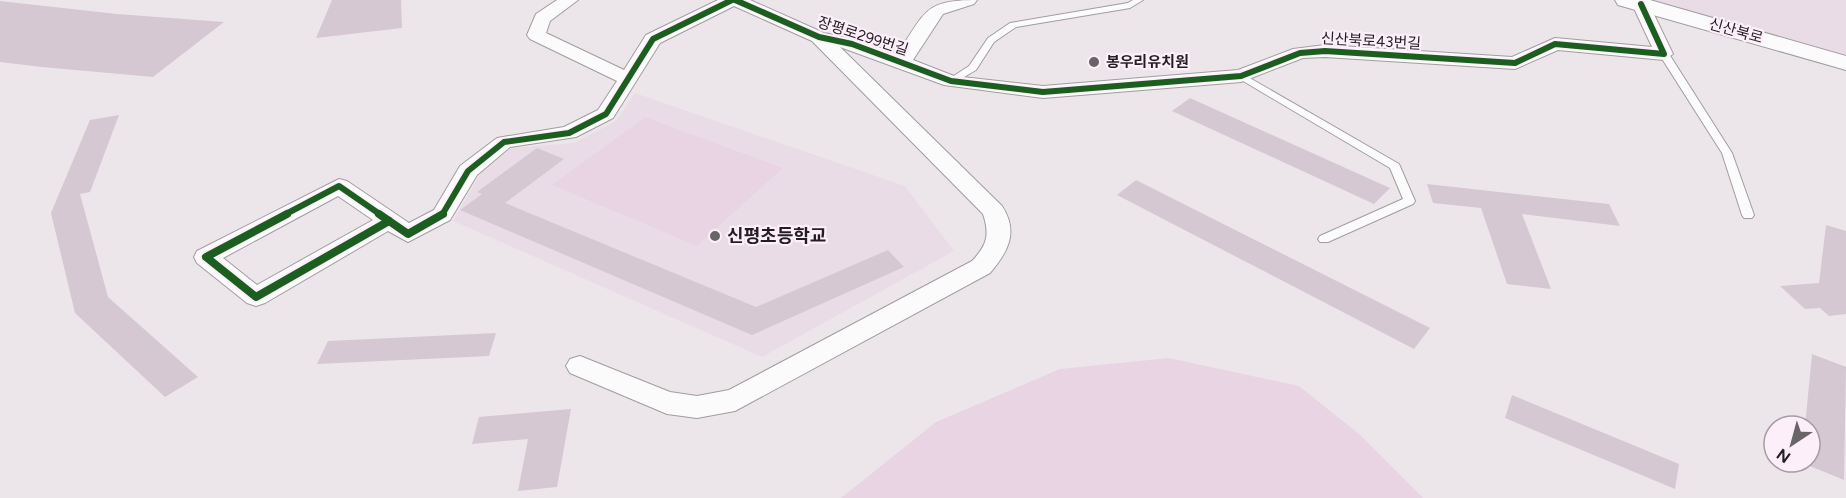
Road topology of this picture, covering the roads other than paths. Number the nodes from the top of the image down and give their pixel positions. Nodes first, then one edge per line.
1 (569, 0) edge
2 (733, 0) edge
3 (968, 0) edge
4 (1130, 2) edge
5 (1634, 2) edge
6 (819, 37) junction
7 (1664, 54) junction
8 (901, 63) junction
9 (1846, 63) edge
10 (1241, 76) junction
11 (628, 79) junction
12 (951, 81) junction
13 (1748, 215) dead end
14 (389, 220) junction
15 (1324, 239) dead end
16 (580, 366) dead end

1 - 11 street
2 - 6 street, 장평로299번길
2 - 11 street
3 - 8 street
4 - 12 lane
5 - 7 street
5 - 9 street, 신산북로
6 - 8 street, 장평로299번길
6 - 16 street
7 - 10 street, 신산북로43번길
7 - 13 lane
8 - 12 street, 장평로299번길
10 - 12 street, 신산북로43번길
10 - 15 lane
11 - 14 street
14 - 14 street

